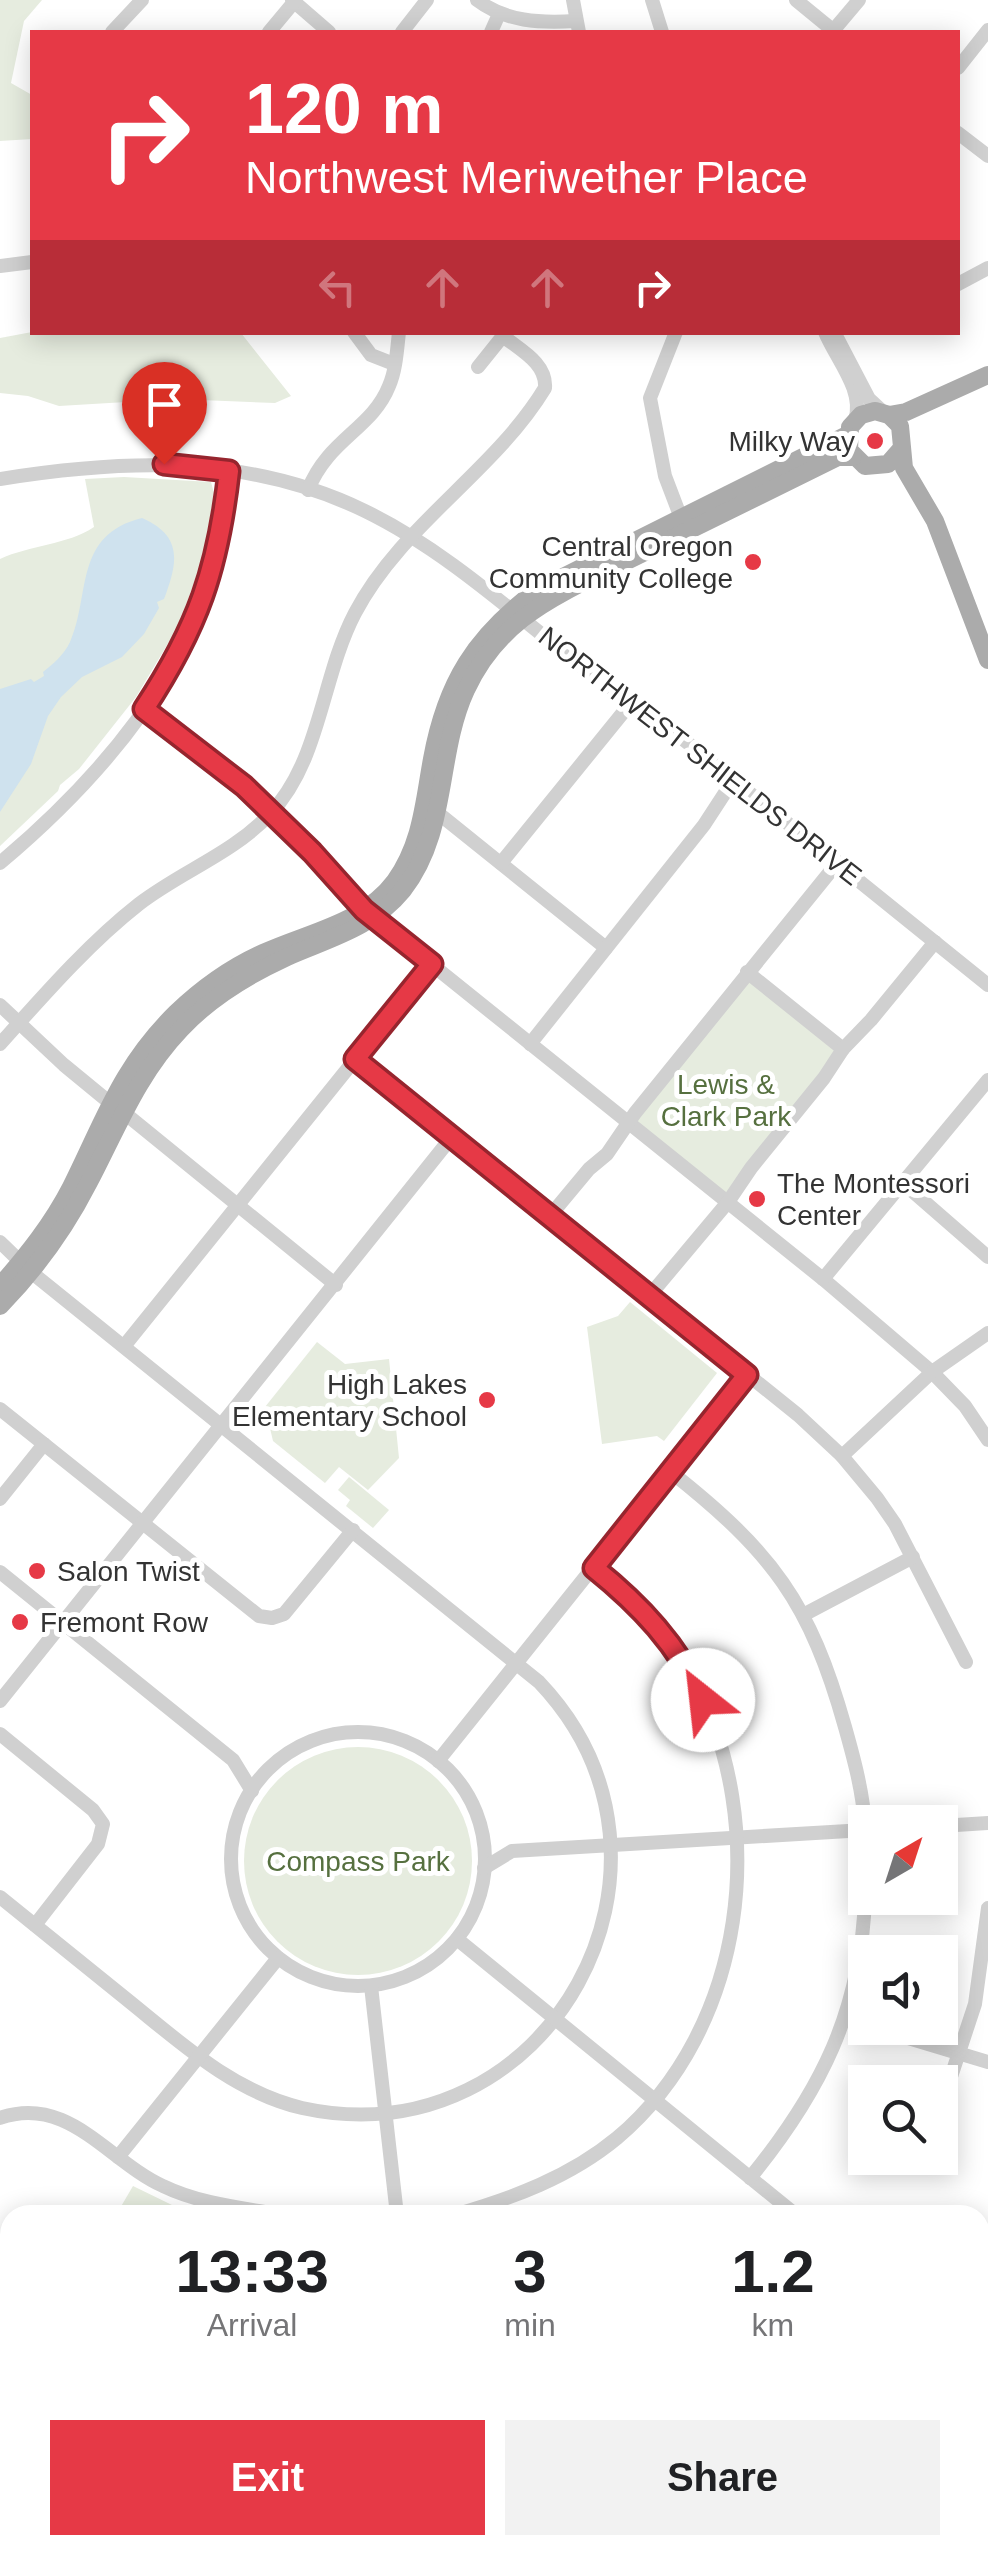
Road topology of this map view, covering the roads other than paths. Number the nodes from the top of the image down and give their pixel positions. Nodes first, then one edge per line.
1 (142, 0) edge
2 (427, 0) edge
3 (477, 0) edge
4 (573, 0) edge
5 (652, 0) edge
6 (796, 0) edge
7 (859, 0) edge
8 (293, 1) edge
9 (499, 14) junction
10 (577, 27) edge
11 (114, 30) edge
12 (271, 30) edge
13 (327, 30) edge
14 (404, 30) edge
15 (492, 30) edge
16 (661, 30) edge
17 (832, 30) edge
18 (836, 30) edge
19 (988, 30) edge
20 (960, 65) edge
21 (960, 134) edge
22 (988, 156) edge
23 (30, 262) edge
24 (0, 266) edge
25 (988, 268) edge
26 (960, 283) edge
27 (356, 335) edge
28 (399, 335) edge
29 (503, 335) edge
30 (505, 335) edge
31 (675, 335) edge
32 (826, 335) edge
33 (836, 335) edge
34 (394, 364) junction
35 (478, 367) dead end
36 (988, 375) edge
37 (886, 414) junction
38 (851, 428) junction
39 (902, 441) junction
40 (853, 457) junction
41 (881, 467) junction
42 (229, 471) junction
43 (0, 479) edge
44 (308, 490) junction
45 (681, 518) junction
46 (412, 536) junction
47 (948, 560) junction
48 (517, 614) junction
49 (988, 660) edge
50 (630, 704) junction
51 (144, 709) junction
52 (734, 779) junction
53 (272, 812) junction
54 (438, 813) junction
55 (838, 862) junction
56 (0, 863) edge
57 (501, 864) junction
58 (369, 914) junction
59 (935, 942) junction
60 (606, 948) junction
61 (432, 964) junction
62 (747, 972) junction
63 (988, 985) edge
64 (0, 1005) edge
65 (18, 1024) junction
66 (0, 1044) edge
67 (530, 1044) junction
68 (842, 1048) junction
69 (355, 1059) junction
70 (988, 1080) edge
71 (116, 1106) junction
72 (628, 1121) junction
73 (451, 1138) junction
74 (903, 1183) junction
75 (728, 1202) junction
76 (237, 1206) junction
77 (550, 1218) junction
78 (0, 1242) edge
79 (988, 1257) edge
80 (26, 1267) junction
81 (823, 1279) junction
82 (336, 1285) junction
83 (0, 1286) edge
84 (650, 1295) junction
85 (0, 1306) edge
86 (988, 1332) edge
87 (124, 1345) junction
88 (932, 1372) junction
89 (747, 1375) junction
90 (0, 1409) edge
91 (223, 1424) junction
92 (988, 1440) edge
93 (44, 1444) junction
94 (842, 1456) junction
95 (671, 1472) junction
96 (0, 1499) edge
97 (143, 1524) junction
98 (352, 1530) junction
99 (912, 1557) junction
100 (594, 1568) junction
101 (0, 1572) edge
102 (805, 1614) junction
103 (63, 1623) junction
104 (518, 1662) junction
105 (966, 1662) dead end
106 (0, 1702) edge
107 (0, 1734) edge
108 (233, 1760) junction
109 (438, 1761) junction
110 (269, 1770) junction
111 (252, 1790) junction
112 (862, 1805) edge
113 (988, 1823) edge
114 (958, 1825) edge
115 (848, 1829) edge
116 (482, 1838) junction
117 (738, 1838) junction
118 (612, 1844) junction
119 (512, 1851) junction
120 (484, 1868) junction
121 (0, 1897) edge
122 (988, 1908) edge
123 (864, 1915) edge
124 (35, 1925) junction
125 (457, 1938) junction
126 (278, 1958) junction
127 (371, 1986) junction
128 (846, 2018) joint
129 (554, 2020) junction
130 (931, 2045) edge
131 (960, 2054) junction
132 (198, 2057) junction
133 (988, 2062) edge
134 (956, 2065) edge
135 (654, 2098) junction
136 (384, 2113) junction
137 (0, 2118) edge
138 (118, 2158) junction
139 (750, 2178) junction
140 (234, 2205) edge
141 (396, 2205) edge
142 (484, 2205) edge
143 (784, 2205) edge

1 - 11 street
2 - 14 street
3 - 9 street
4 - 10 street
5 - 16 street
6 - 17 street
7 - 18 street
8 - 12 street
8 - 13 street
9 - 10 street
9 - 15 street
19 - 20 street
21 - 22 street
23 - 24 street
25 - 26 street
27 - 34 street
28 - 34 street
29 - 35 street
30 - 46 street
31 - 45 street
32 - 38 street
33 - 37 street
34 - 44 street
36 - 37 main road
36 - 39 main road
37 - 38 main road
37 - 39 main road
38 - 40 main road
38 - 45 main road
39 - 41 main road
39 - 47 main road
40 - 41 main road
40 - 48 main road
41 - 47 main road
42 - 43 street, NORTHWEST SHIELDS DRIVE
42 - 44 street, NORTHWEST SHIELDS DRIVE
42 - 51 street
44 - 46 street, NORTHWEST SHIELDS DRIVE
45 - 48 main road
46 - 48 street, NORTHWEST SHIELDS DRIVE
46 - 53 street
47 - 49 main road
48 - 50 street, NORTHWEST SHIELDS DRIVE
48 - 54 main road
48 - 58 main road
50 - 52 street, NORTHWEST SHIELDS DRIVE
50 - 57 street
51 - 53 street
51 - 56 street
52 - 55 street, NORTHWEST SHIELDS DRIVE
52 - 60 street
53 - 58 street
53 - 65 street
54 - 57 street
54 - 58 main road
55 - 59 street, NORTHWEST SHIELDS DRIVE
55 - 62 street
57 - 60 street
58 - 61 street
58 - 71 main road
59 - 63 street, NORTHWEST SHIELDS DRIVE
59 - 68 street
60 - 67 street
61 - 67 street
61 - 69 street
62 - 68 street
62 - 72 street
64 - 65 street
65 - 66 street
65 - 71 street
67 - 72 street
68 - 75 street
69 - 73 street
69 - 76 street
70 - 74 street
71 - 76 street
71 - 80 main road
72 - 75 street
72 - 77 street
73 - 77 street
73 - 82 street
74 - 79 street
74 - 81 street
75 - 81 street
75 - 84 street
76 - 82 street
76 - 87 street
77 - 84 street
78 - 80 street
80 - 83 main road
80 - 85 main road
80 - 87 street
81 - 88 street
82 - 91 street
84 - 89 street
86 - 88 street
87 - 91 street
88 - 92 street
88 - 94 street
89 - 94 street
89 - 95 street
90 - 93 street
91 - 97 street
91 - 98 street
93 - 96 street
93 - 97 street
94 - 99 street
95 - 100 street
95 - 102 street
97 - 98 street
97 - 103 street
98 - 104 street
99 - 102 street
99 - 105 street
100 - 104 street
100 - 117 street
101 - 103 street
102 - 112 street
103 - 106 street
103 - 108 street
104 - 109 street
104 - 118 street
107 - 124 street
108 - 110 street
108 - 111 street
109 - 110 street
109 - 116 street
110 - 111 street
111 - 126 street
113 - 114 street
115 - 117 street
116 - 119 street
116 - 120 street
117 - 118 street
117 - 135 street
118 - 119 street
118 - 129 street
119 - 120 street
120 - 125 street
121 - 124 street
122 - 131 street
123 - 128 street
124 - 132 street
125 - 127 street
125 - 129 street
126 - 127 street
126 - 132 street
127 - 136 street
128 - 139 street
129 - 135 street
129 - 136 street
130 - 131 street
131 - 133 street
131 - 134 street
132 - 136 street
132 - 138 street
135 - 139 street
135 - 142 street
136 - 141 street
137 - 138 street
138 - 140 street
139 - 143 street

